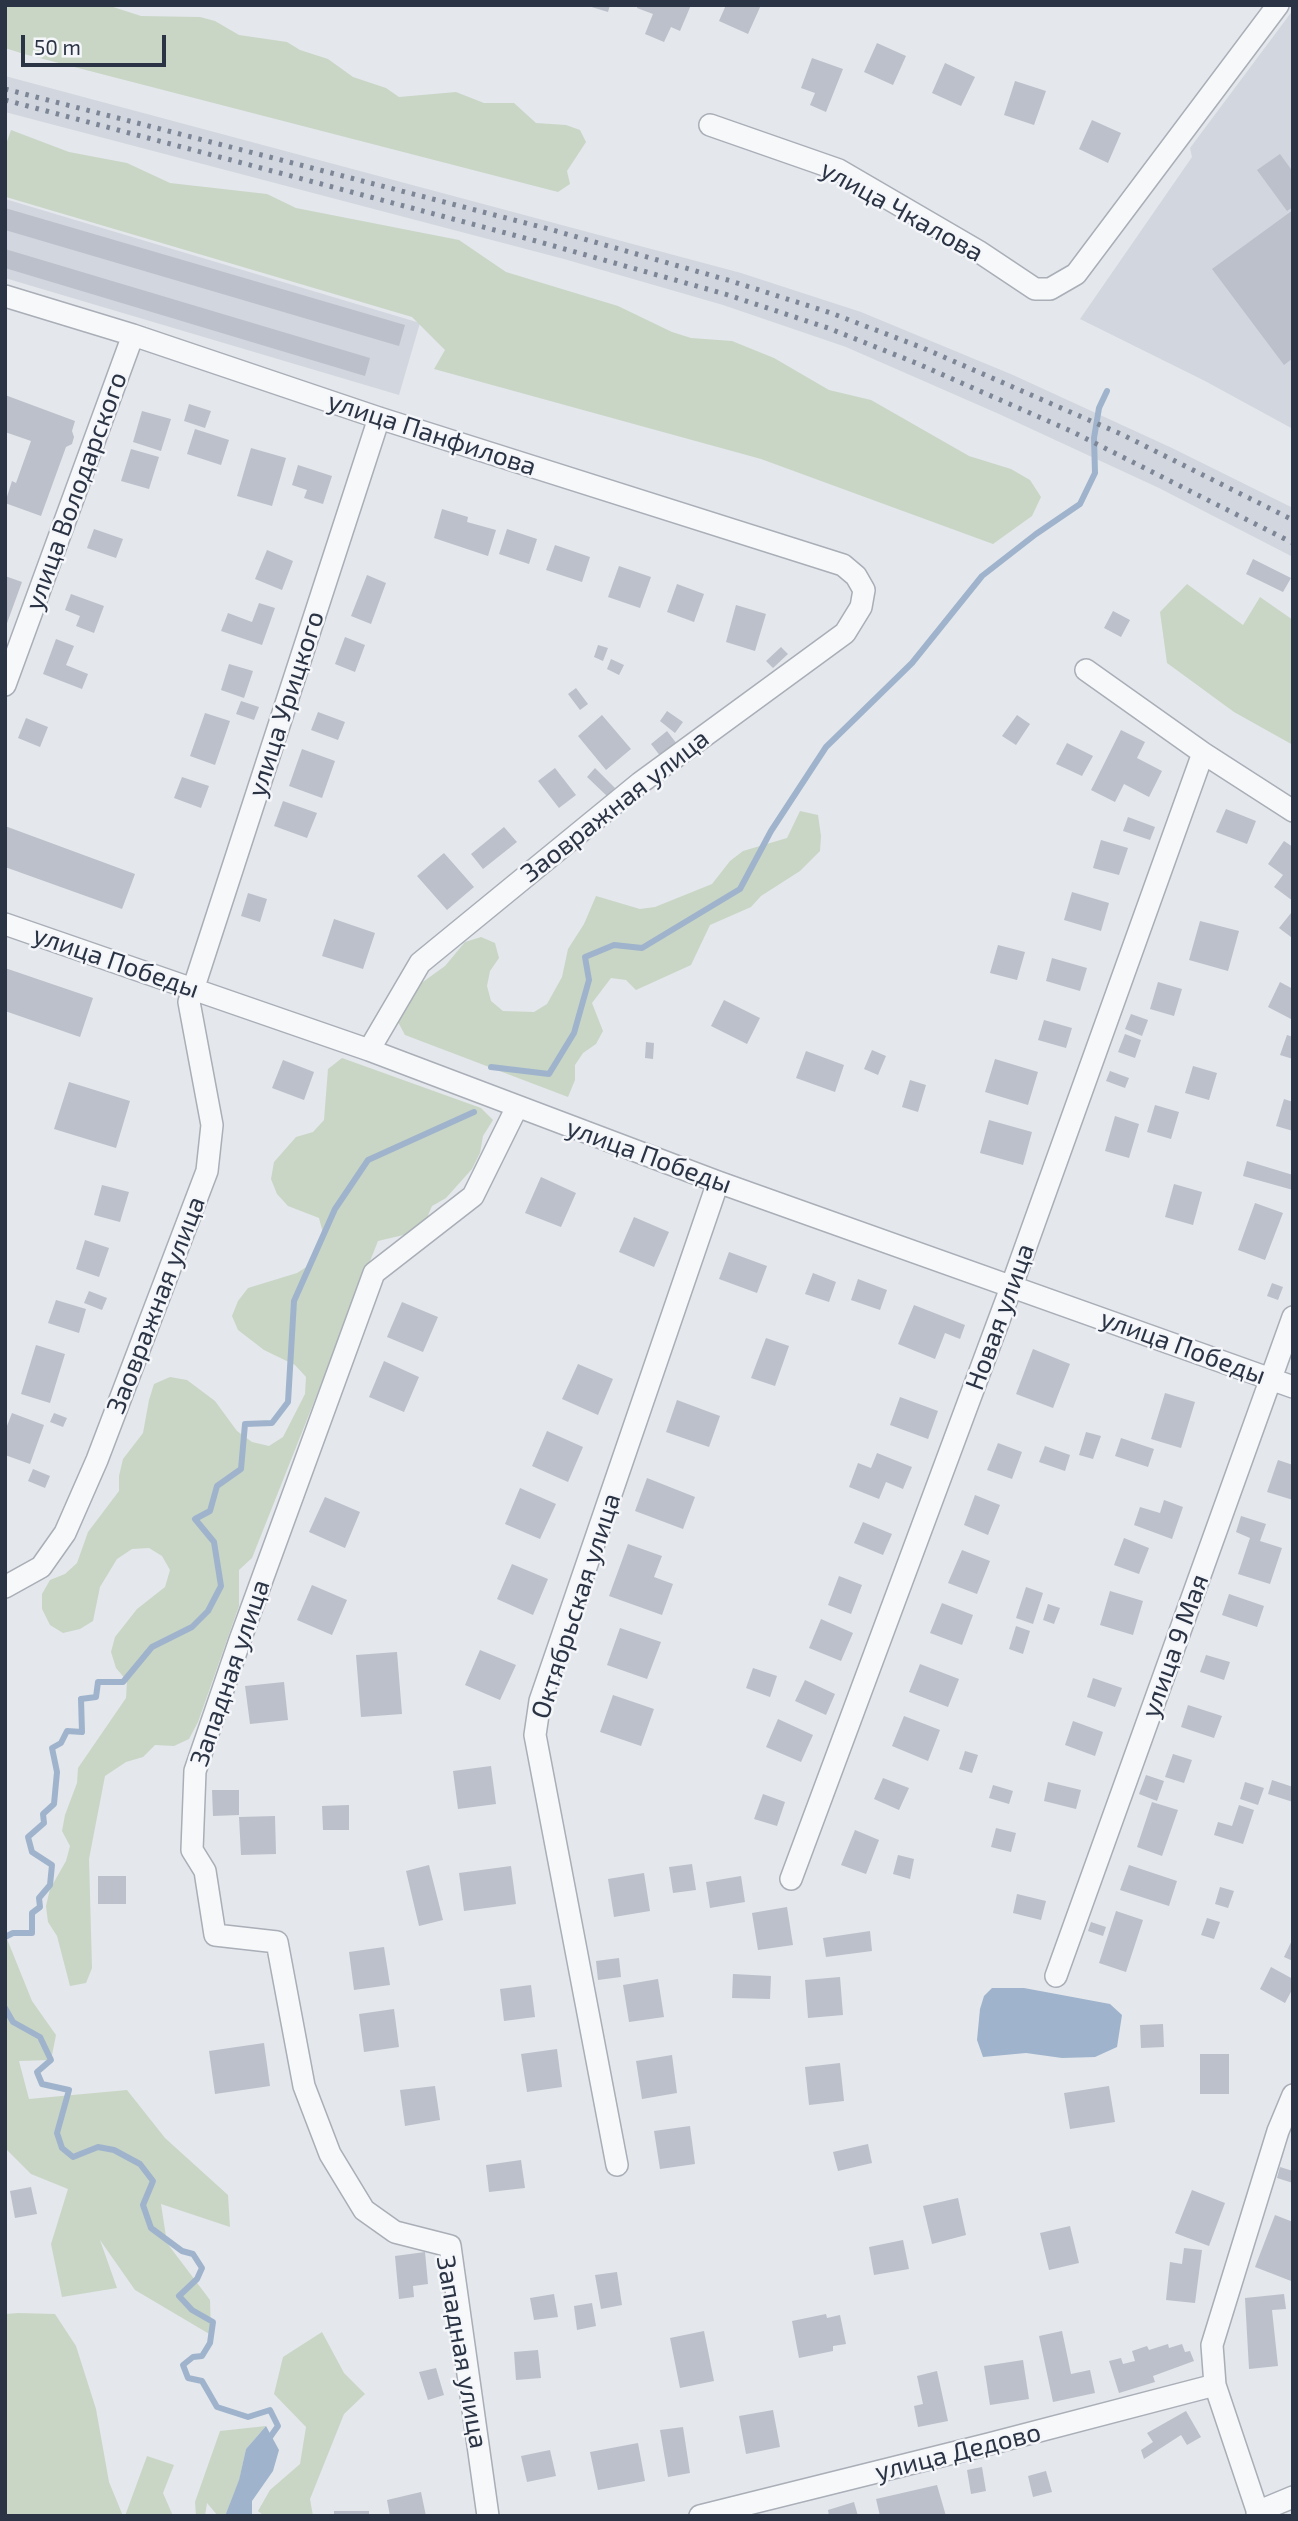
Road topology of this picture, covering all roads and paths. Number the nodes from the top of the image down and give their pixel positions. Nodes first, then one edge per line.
1 (1278, 5) edge
2 (710, 125) dead end
3 (5, 296) edge
4 (133, 335) junction
5 (379, 418) junction
6 (856, 576) joint
7 (1086, 670) dead end
8 (5, 685) edge
9 (1203, 752) junction
10 (1293, 811) edge
11 (5, 924) edge
12 (193, 990) junction
13 (369, 1050) junction
14 (517, 1107) junction
15 (718, 1182) junction
16 (1012, 1285) junction
17 (1293, 1317) edge
18 (1271, 1379) junction
19 (1293, 1387) edge
20 (5, 1587) edge
21 (790, 1878) dead end
22 (1056, 1976) dead end
23 (1293, 2095) edge
24 (617, 2165) dead end
25 (1215, 2385) junction
26 (1293, 2497) edge
27 (1258, 2514) edge
28 (488, 2516) edge
29 (700, 2516) edge

1 - 2 street, улица Чкалова
3 - 4 street, улица Панфилова
4 - 5 street, улица Панфилова
4 - 8 street, улица Володарского
5 - 6 street, улица Панфилова
5 - 12 street, улица Урицкого
6 - 13 street, Заовражная улица
7 - 9 street
9 - 10 street
9 - 16 street, Новая улица
11 - 12 street, улица Победы
12 - 13 street, улица Победы
12 - 20 street, Заовражная улица
13 - 14 street, улица Победы
14 - 15 street, улица Победы
14 - 28 street, Западная улица
15 - 16 street, улица Победы
15 - 24 street, Октябрьская улица
16 - 18 street, улица Победы
16 - 21 street, Новая улица
17 - 18 street, улица 9 Мая
18 - 19 street, улица Победы
18 - 22 street, улица 9 Мая
23 - 25 street
25 - 27 street
25 - 29 street, улица Дедово
26 - 27 street

